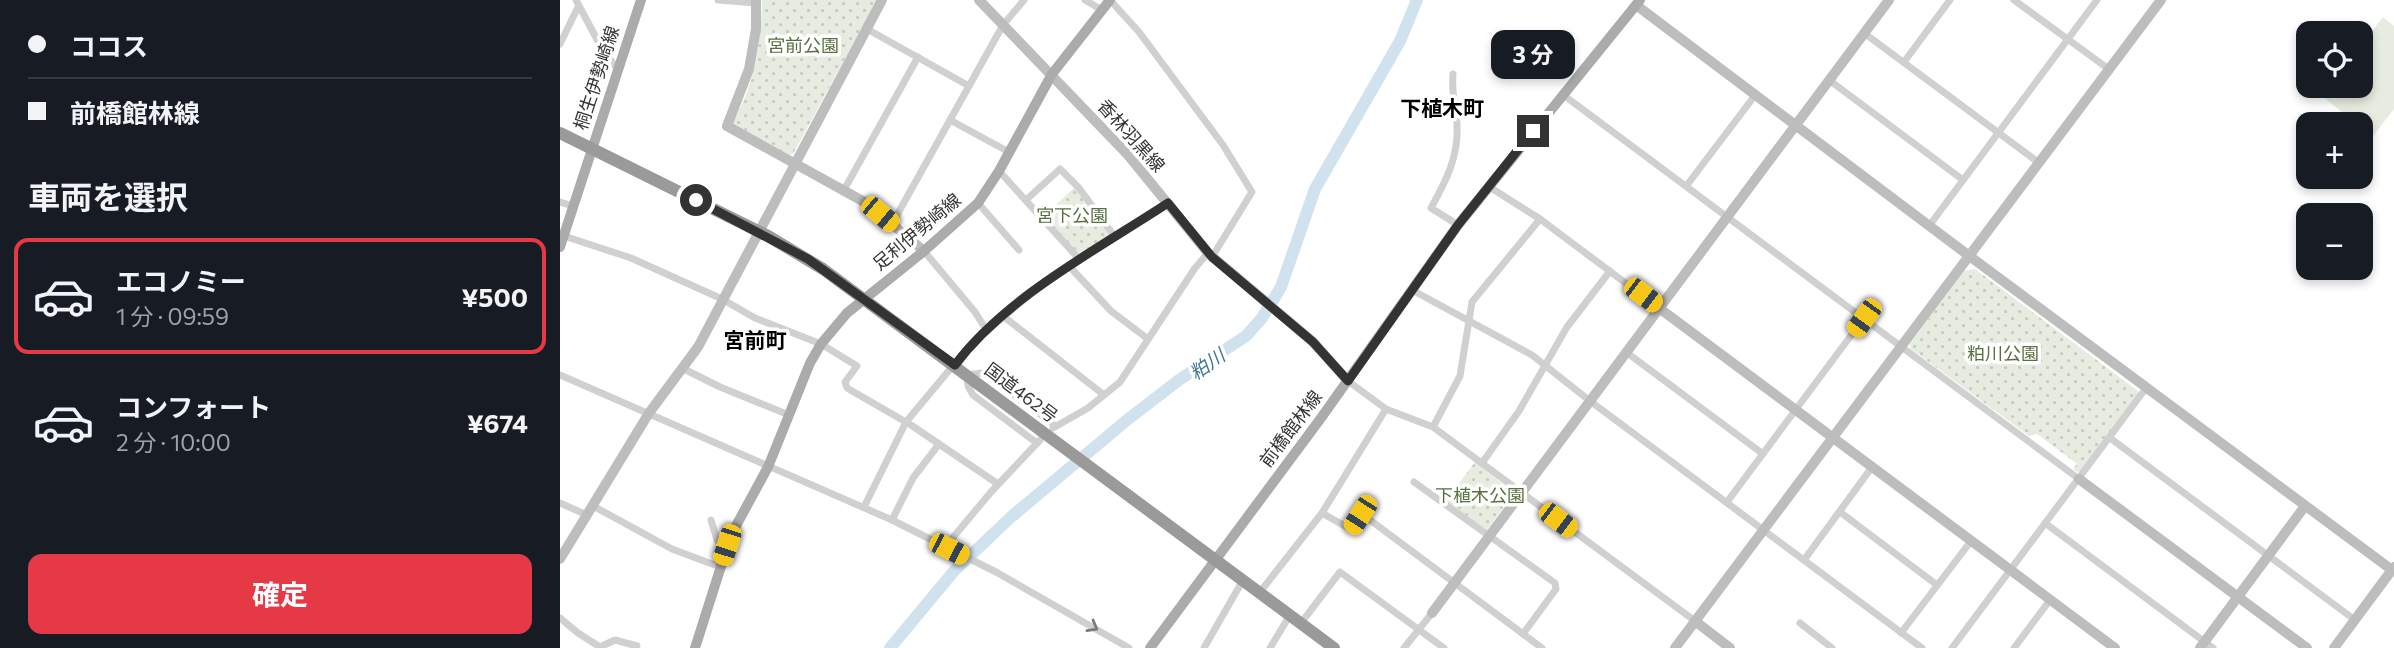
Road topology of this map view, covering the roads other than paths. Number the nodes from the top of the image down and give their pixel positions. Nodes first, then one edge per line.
1 (641, 0) edge
2 (718, 0) edge
3 (883, 0) edge
4 (979, 0) edge
5 (1024, 0) edge
6 (1085, 0) edge
7 (1889, 0) edge
8 (1950, 0) edge
9 (2014, 0) edge
10 (2097, 0) edge
11 (2161, 0) edge
12 (756, 2) edge
13 (1638, 2) edge
14 (577, 3) edge
15 (1109, 4) edge
16 (1003, 25) junction
17 (867, 29) junction
18 (1864, 33) junction
19 (2067, 40) junction
20 (560, 44) edge
21 (918, 57) junction
22 (1904, 62) junction
23 (619, 71) junction
24 (2109, 71) junction
25 (1052, 74) junction
26 (1453, 74) dead end
27 (1829, 80) junction
28 (970, 86) junction
29 (1562, 94) junction
30 (1756, 94) junction
31 (950, 120) junction
32 (1796, 124) junction
33 (1998, 132) junction
34 (560, 133) edge
35 (592, 148) junction
36 (1009, 152) junction
37 (2038, 162) junction
38 (795, 163) junction
39 (999, 172) junction
40 (1963, 180) junction
41 (1687, 185) junction
42 (1488, 186) junction
43 (844, 190) junction
44 (1026, 200) junction
45 (560, 202) edge
46 (978, 203) junction
47 (1168, 203) junction
48 (573, 206) junction
49 (1727, 216) junction
50 (1540, 219) junction
51 (892, 224) junction
52 (1458, 225) junction
53 (1929, 226) junction
54 (758, 231) junction
55 (564, 236) junction
56 (1115, 237) junction
57 (560, 247) edge
58 (1019, 250) dead end
59 (924, 251) junction
60 (1210, 255) junction
61 (1968, 256) junction
62 (1080, 260) junction
63 (1070, 267) junction
64 (1610, 271) junction
65 (1412, 290) junction
66 (864, 298) junction
67 (722, 299) junction
68 (1659, 308) junction
69 (1003, 316) junction
70 (1864, 318) junction
71 (1469, 319) junction
72 (987, 331) junction
73 (1149, 339) junction
74 (821, 344) junction
75 (1900, 345) junction
76 (1626, 352) junction
77 (955, 365) junction
78 (1546, 365) junction
79 (682, 368) junction
80 (560, 375) edge
81 (967, 375) junction
82 (1348, 381) junction
83 (2146, 388) junction
84 (1104, 395) junction
85 (1590, 401) junction
86 (1386, 409) junction
87 (1796, 410) junction
88 (649, 413) junction
89 (789, 415) junction
90 (906, 422) junction
91 (1433, 427) junction
92 (1832, 437) junction
93 (2110, 438) junction
94 (939, 444) junction
95 (1763, 454) junction
96 (1482, 463) junction
97 (768, 467) junction
98 (1872, 467) junction
99 (2079, 478) junction
100 (1414, 482) dead end
101 (998, 484) junction
102 (1521, 492) junction
103 (1727, 502) junction
104 (560, 503) edge
105 (2305, 506) junction
106 (864, 507) junction
107 (590, 511) junction
108 (1840, 512) junction
109 (1322, 513) junction
110 (711, 520) dead end
111 (892, 520) junction
112 (2045, 523) junction
113 (1763, 529) junction
114 (1489, 536) junction
115 (1971, 541) junction
116 (727, 545) junction
117 (947, 548) junction
118 (2269, 556) junction
119 (560, 559) edge
120 (1216, 560) junction
121 (1804, 560) junction
122 (720, 567) junction
123 (2011, 570) junction
124 (2393, 570) edge
125 (1243, 580) junction
126 (1454, 583) junction
127 (1937, 585) junction
128 (1260, 592) junction
129 (2238, 597) junction
130 (2050, 600) junction
131 (1432, 613) joint
132 (1290, 615) junction
133 (560, 618) edge
134 (2355, 620) junction
135 (1695, 621) junction
136 (1800, 623) dead end
137 (1301, 624) junction
138 (1418, 629) junction
139 (1901, 633) junction
140 (1523, 634) junction
141 (637, 646) edge
142 (2206, 646) edge
143 (2016, 647) edge
144 (695, 648) edge
145 (1129, 648) edge
146 (1150, 648) edge
147 (1204, 648) edge
148 (1270, 648) edge
149 (1334, 648) edge
150 (1404, 648) edge
151 (1444, 648) edge
152 (1542, 648) edge
153 (1675, 648) edge
154 (1730, 648) edge
155 (1832, 648) edge
156 (1922, 648) edge
157 (1952, 648) edge
158 (2115, 648) edge
159 (2307, 648) edge
160 (2334, 648) edge

1 - 23 main road, 桐生伊勢崎線
2 - 12 street
3 - 17 street
4 - 16 street, 香林羽黒線
5 - 16 street
6 - 15 street
7 - 18 street
8 - 22 street
9 - 19 street
10 - 19 street
11 - 24 street
12 - 38 street
13 - 29 main road, 前橋館林線
13 - 30 street
14 - 20 street
14 - 23 street
15 - 25 main road, 足利伊勢崎線
15 - 60 street
16 - 25 street, 香林羽黒線
16 - 28 street
17 - 21 street
17 - 38 street
18 - 22 street
18 - 27 street
19 - 24 street
19 - 33 street
21 - 28 street
21 - 43 street
22 - 33 street
23 - 35 main road, 桐生伊勢崎線
24 - 37 street
25 - 36 main road, 足利伊勢崎線
25 - 47 street, 香林羽黒線
26 - 52 street
27 - 32 street
27 - 40 street
28 - 31 street
29 - 41 street
29 - 42 main road, 前橋館林線
30 - 32 street
30 - 41 street
31 - 36 street
31 - 51 street
32 - 49 street
32 - 53 street
33 - 37 street
33 - 40 street
34 - 35 highway, 国道462号
35 - 48 main road, 桐生伊勢崎線
35 - 54 highway, 国道462号
36 - 39 main road, 足利伊勢崎線
37 - 61 street
38 - 43 street
38 - 54 street
39 - 44 street
39 - 46 main road, 足利伊勢崎線
40 - 53 street
41 - 49 street
42 - 50 street
42 - 52 main road, 前橋館林線
43 - 51 street
44 - 56 street
44 - 62 street
45 - 48 street
46 - 58 street
46 - 59 main road, 足利伊勢崎線
47 - 56 street
47 - 60 street, 香林羽黒線
48 - 55 main road, 桐生伊勢崎線
49 - 68 street
49 - 70 street
50 - 64 street
50 - 71 street
51 - 59 street
52 - 65 main road, 前橋館林線
53 - 61 street
54 - 66 highway, 国道462号
54 - 67 street
55 - 57 main road, 桐生伊勢崎線
55 - 67 street
56 - 62 street
59 - 66 main road, 足利伊勢崎線
59 - 72 street
60 - 73 street
60 - 82 street, 香林羽黒線
61 - 75 street
61 - 83 street
62 - 63 street
63 - 69 street
63 - 73 street
64 - 68 street
64 - 78 street
65 - 71 street
65 - 82 main road, 前橋館林線
66 - 74 main road, 足利伊勢崎線
66 - 77 highway, 国道462号
67 - 74 street
67 - 79 street
68 - 76 street
68 - 87 street
69 - 72 street
69 - 84 street
70 - 75 street
70 - 87 street
71 - 78 street
71 - 91 street
72 - 77 street
73 - 84 street
74 - 89 main road, 足利伊勢崎線
74 - 90 street
75 - 92 street
75 - 99 street
76 - 85 street
76 - 95 street
77 - 81 highway, 国道462号
77 - 90 street
78 - 85 street
78 - 96 street
79 - 88 street
79 - 89 street
80 - 88 street
81 - 84 street
81 - 101 street
81 - 120 highway, 国道462号
82 - 86 street
82 - 120 main road, 前橋館林線
83 - 93 street
83 - 105 street
85 - 102 street
85 - 103 street
86 - 91 street
86 - 109 street
87 - 92 street
87 - 95 street
88 - 97 street
88 - 107 street
89 - 97 main road, 足利伊勢崎線
90 - 94 street
90 - 106 street
91 - 96 street
92 - 98 street
92 - 113 street
93 - 99 street
93 - 118 street
94 - 101 street
94 - 111 street
95 - 103 street
96 - 102 street
97 - 106 street
97 - 116 main road, 足利伊勢崎線
98 - 108 street
98 - 115 street
99 - 112 street
99 - 129 street
100 - 114 street
101 - 117 street
102 - 114 street
102 - 135 street
103 - 113 street
104 - 107 street
105 - 118 street
105 - 124 street
106 - 111 street
107 - 119 street
107 - 122 street
108 - 121 street
108 - 127 street
109 - 126 street
109 - 128 street
110 - 116 street
111 - 117 street
112 - 123 street
112 - 142 street
113 - 121 street
113 - 135 street
114 - 126 street
114 - 140 street
115 - 123 street
115 - 127 street
116 - 122 main road, 足利伊勢崎線
117 -> 145 street
118 - 129 street
118 - 134 street
120 - 125 highway, 国道462号
120 - 146 main road, 前橋館林線
121 - 139 street
122 - 144 main road, 足利伊勢崎線
123 - 130 street
123 - 157 street
124 - 134 street
125 - 128 highway, 国道462号
125 - 147 street
126 - 131 street
126 - 140 street
127 - 139 street
128 - 132 highway, 国道462号
129 - 142 street
129 - 159 street
130 - 143 street
130 - 158 street
131 - 138 street
132 - 137 highway, 国道462号
132 - 148 street
133 - 141 street
134 - 160 street
135 - 153 street
135 - 154 street
136 - 155 street
137 - 138 street
137 - 149 highway, 国道462号
138 - 150 street
138 - 151 street
139 - 156 street
140 - 152 street

